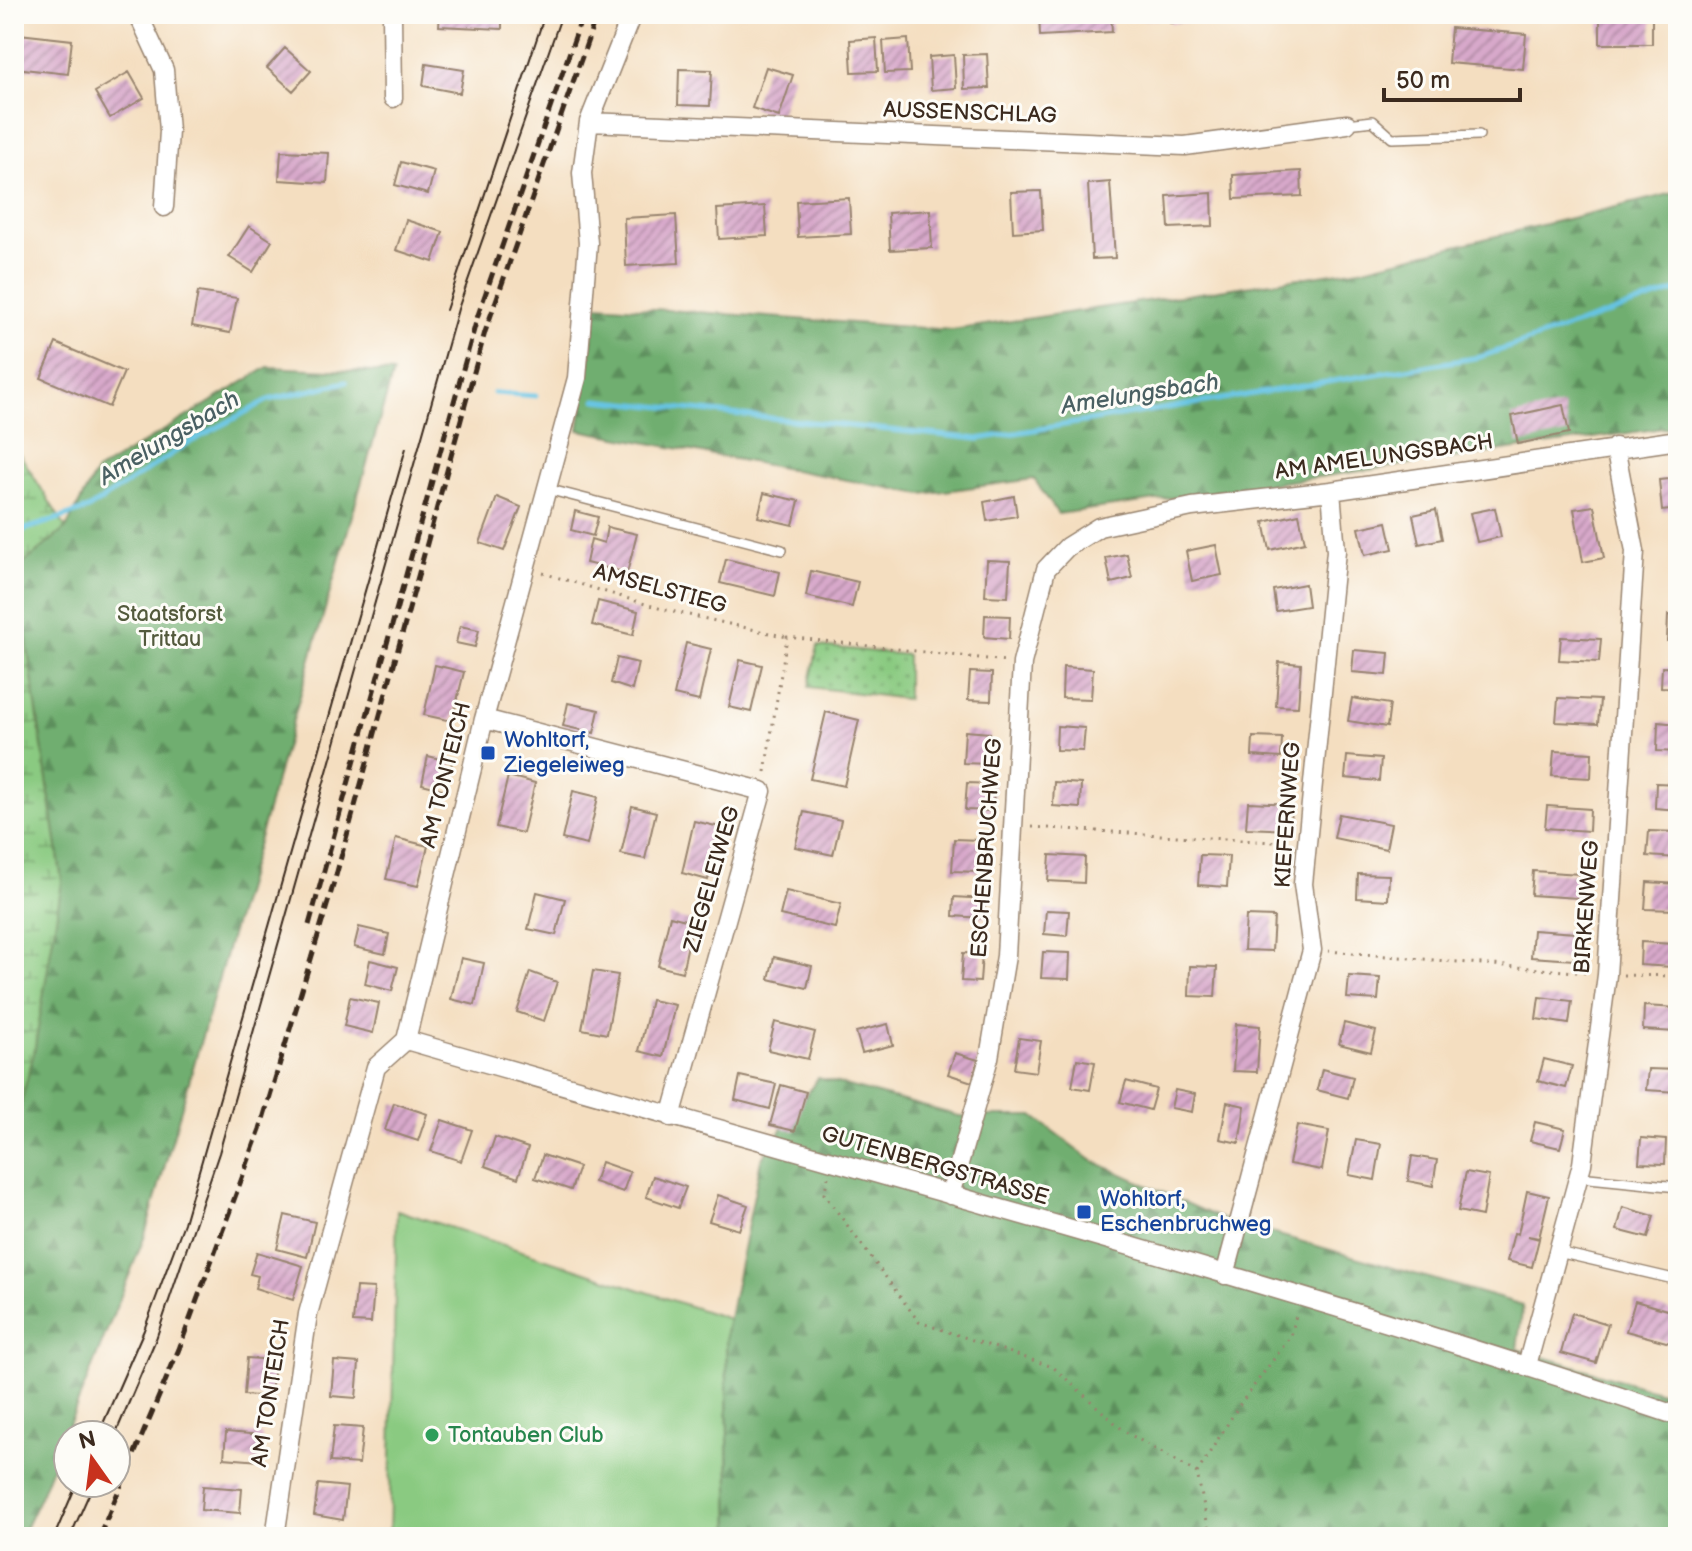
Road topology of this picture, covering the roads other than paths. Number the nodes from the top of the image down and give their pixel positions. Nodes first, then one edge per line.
1 (138, 14) edge
2 (392, 14) edge
3 (632, 14) edge
4 (393, 98) dead end
5 (589, 122) junction
6 (1347, 124) joint
7 (1479, 135) dead end
8 (164, 207) dead end
9 (1678, 440) edge
10 (1615, 447) junction
11 (547, 489) junction
12 (1331, 491) junction
13 (1099, 527) joint
14 (782, 550) dead end
15 (484, 719) junction
16 (406, 1040) junction
17 (671, 1117) junction
18 (1579, 1177) junction
19 (1678, 1187) edge
20 (950, 1195) junction
21 (1558, 1252) junction
22 (1225, 1275) junction
23 (1678, 1280) edge
24 (1527, 1365) junction
25 (1678, 1416) edge
26 (275, 1537) edge

1 - 8 street
2 - 4 street
3 - 5 street, AM TONTEICH
5 - 6 street, AUSSENSCHLAG
5 - 11 street, AM TONTEICH
6 - 7 lane
9 - 10 street, AM AMELUNGSBACH
10 - 12 street, AM AMELUNGSBACH
10 - 18 street, BIRKENWEG
11 - 14 lane
11 - 15 street, AM TONTEICH
12 - 13 street, AM AMELUNGSBACH
12 - 22 street, KIEFERNWEG
13 - 20 street, ESCHENBRUCHWEG
15 - 16 street, AM TONTEICH
15 - 17 street, ZIEGELEIWEG
16 - 17 street, GUTENBERGSTRASSE
16 - 26 street, AM TONTEICH
17 - 20 street, GUTENBERGSTRASSE
18 - 19 lane
18 - 21 street, BIRKENWEG
20 - 22 street, GUTENBERGSTRASSE
21 - 23 lane
21 - 24 street, BIRKENWEG
22 - 24 street, GUTENBERGSTRASSE
24 - 25 street, GUTENBERGSTRASSE

